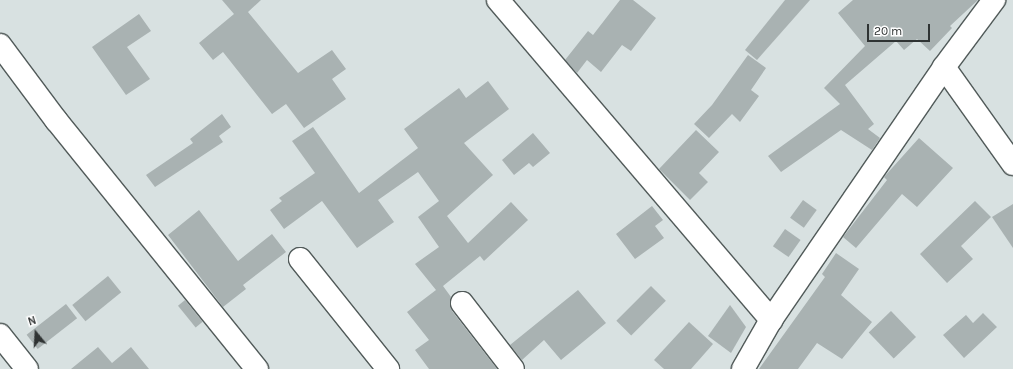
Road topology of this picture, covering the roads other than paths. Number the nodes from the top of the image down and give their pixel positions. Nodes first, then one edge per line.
1 (498, 0) edge
2 (994, 0) edge
3 (0, 45) edge
4 (944, 67) junction
5 (1013, 164) edge
6 (300, 259) dead end
7 (462, 303) dead end
8 (771, 320) junction
9 (0, 335) edge
10 (27, 369) edge
11 (257, 369) edge
12 (388, 369) edge
13 (513, 369) edge
14 (742, 369) edge

1 - 8 street
2 - 4 street
3 - 11 street
4 - 5 street
4 - 8 street
6 - 12 street
7 - 13 street
8 - 14 street
9 - 10 street

